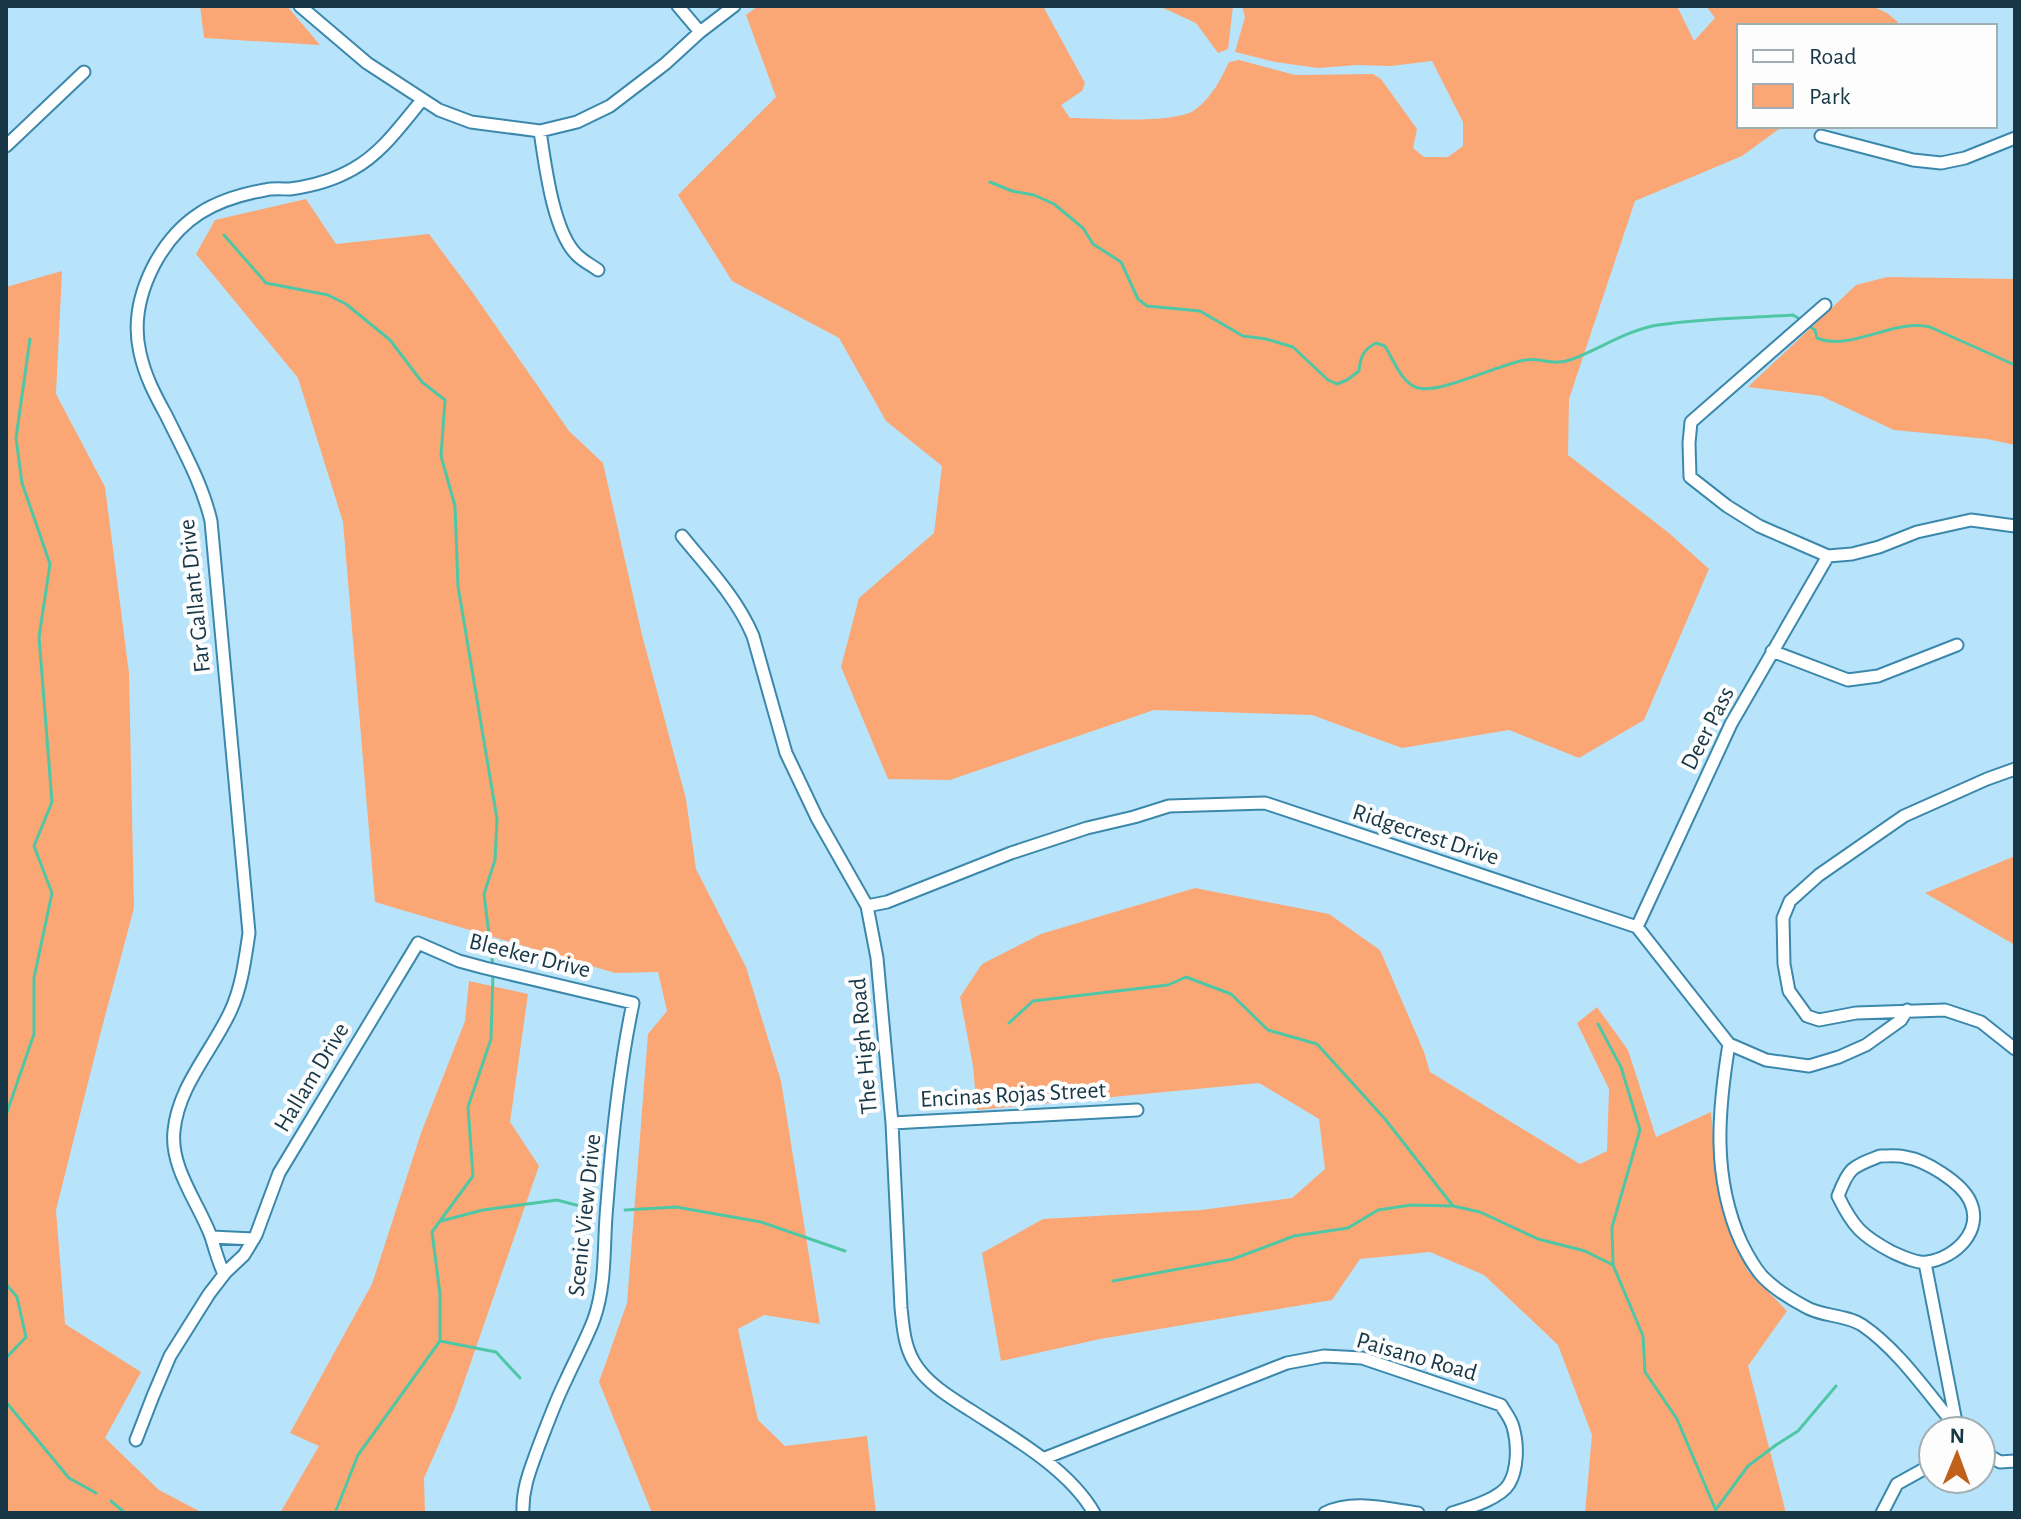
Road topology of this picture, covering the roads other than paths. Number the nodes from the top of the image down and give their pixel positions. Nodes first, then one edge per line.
1 (300, 6) edge
2 (678, 6) edge
3 (734, 6) edge
4 (700, 32) junction
5 (84, 72) dead end
6 (422, 100) junction
7 (540, 131) junction
8 (1821, 136) dead end
9 (2015, 138) edge
10 (6, 146) edge
11 (598, 270) dead end
12 (1825, 305) dead end
13 (2015, 526) edge
14 (682, 536) dead end
15 (1828, 556) junction
16 (1957, 645) dead end
17 (1772, 651) junction
18 (2015, 769) edge
19 (867, 906) junction
20 (1637, 927) junction
21 (418, 943) joint
22 (633, 1003) joint
23 (1907, 1010) junction
24 (1729, 1044) junction
25 (2015, 1049) edge
26 (1137, 1110) dead end
27 (892, 1123) junction
28 (211, 1237) junction
29 (254, 1239) junction
30 (1925, 1263) junction
31 (224, 1274) junction
32 (1946, 1415) edge
33 (1955, 1415) edge
34 (136, 1440) dead end
35 (1045, 1458) junction
36 (1917, 1473) edge
37 (523, 1513) edge
38 (1094, 1513) edge
39 (1325, 1513) edge
40 (1418, 1513) edge
41 (1452, 1513) edge
42 (1882, 1513) edge

1 - 6 street
2 - 4 street
3 - 4 street
4 - 7 street
5 - 10 street
6 - 7 street
6 - 28 street, Far Gallant Drive
7 - 11 street
8 - 9 street
12 - 15 street
13 - 15 street
14 - 19 street, The High Road
15 - 17 street, Deer Pass
16 - 17 street
17 - 20 street, Deer Pass
18 - 23 street
19 - 20 street, Ridgecrest Drive
19 - 27 street, The High Road
20 - 24 street
21 - 22 street, Bleeker Drive
21 - 29 street, Hallam Drive
22 - 37 street, Scenic View Drive
23 - 24 street
23 - 25 street
24 - 32 street
26 - 27 street, Encinas Rojas Street
27 - 35 street, The High Road
28 - 29 street
28 - 31 street
29 - 31 street, Hallam Drive
30 - 30 street
30 - 33 street
31 - 34 street, Hallam Drive
35 - 38 street, The High Road
35 - 41 street, Paisano Road
36 - 42 street
39 - 40 street

